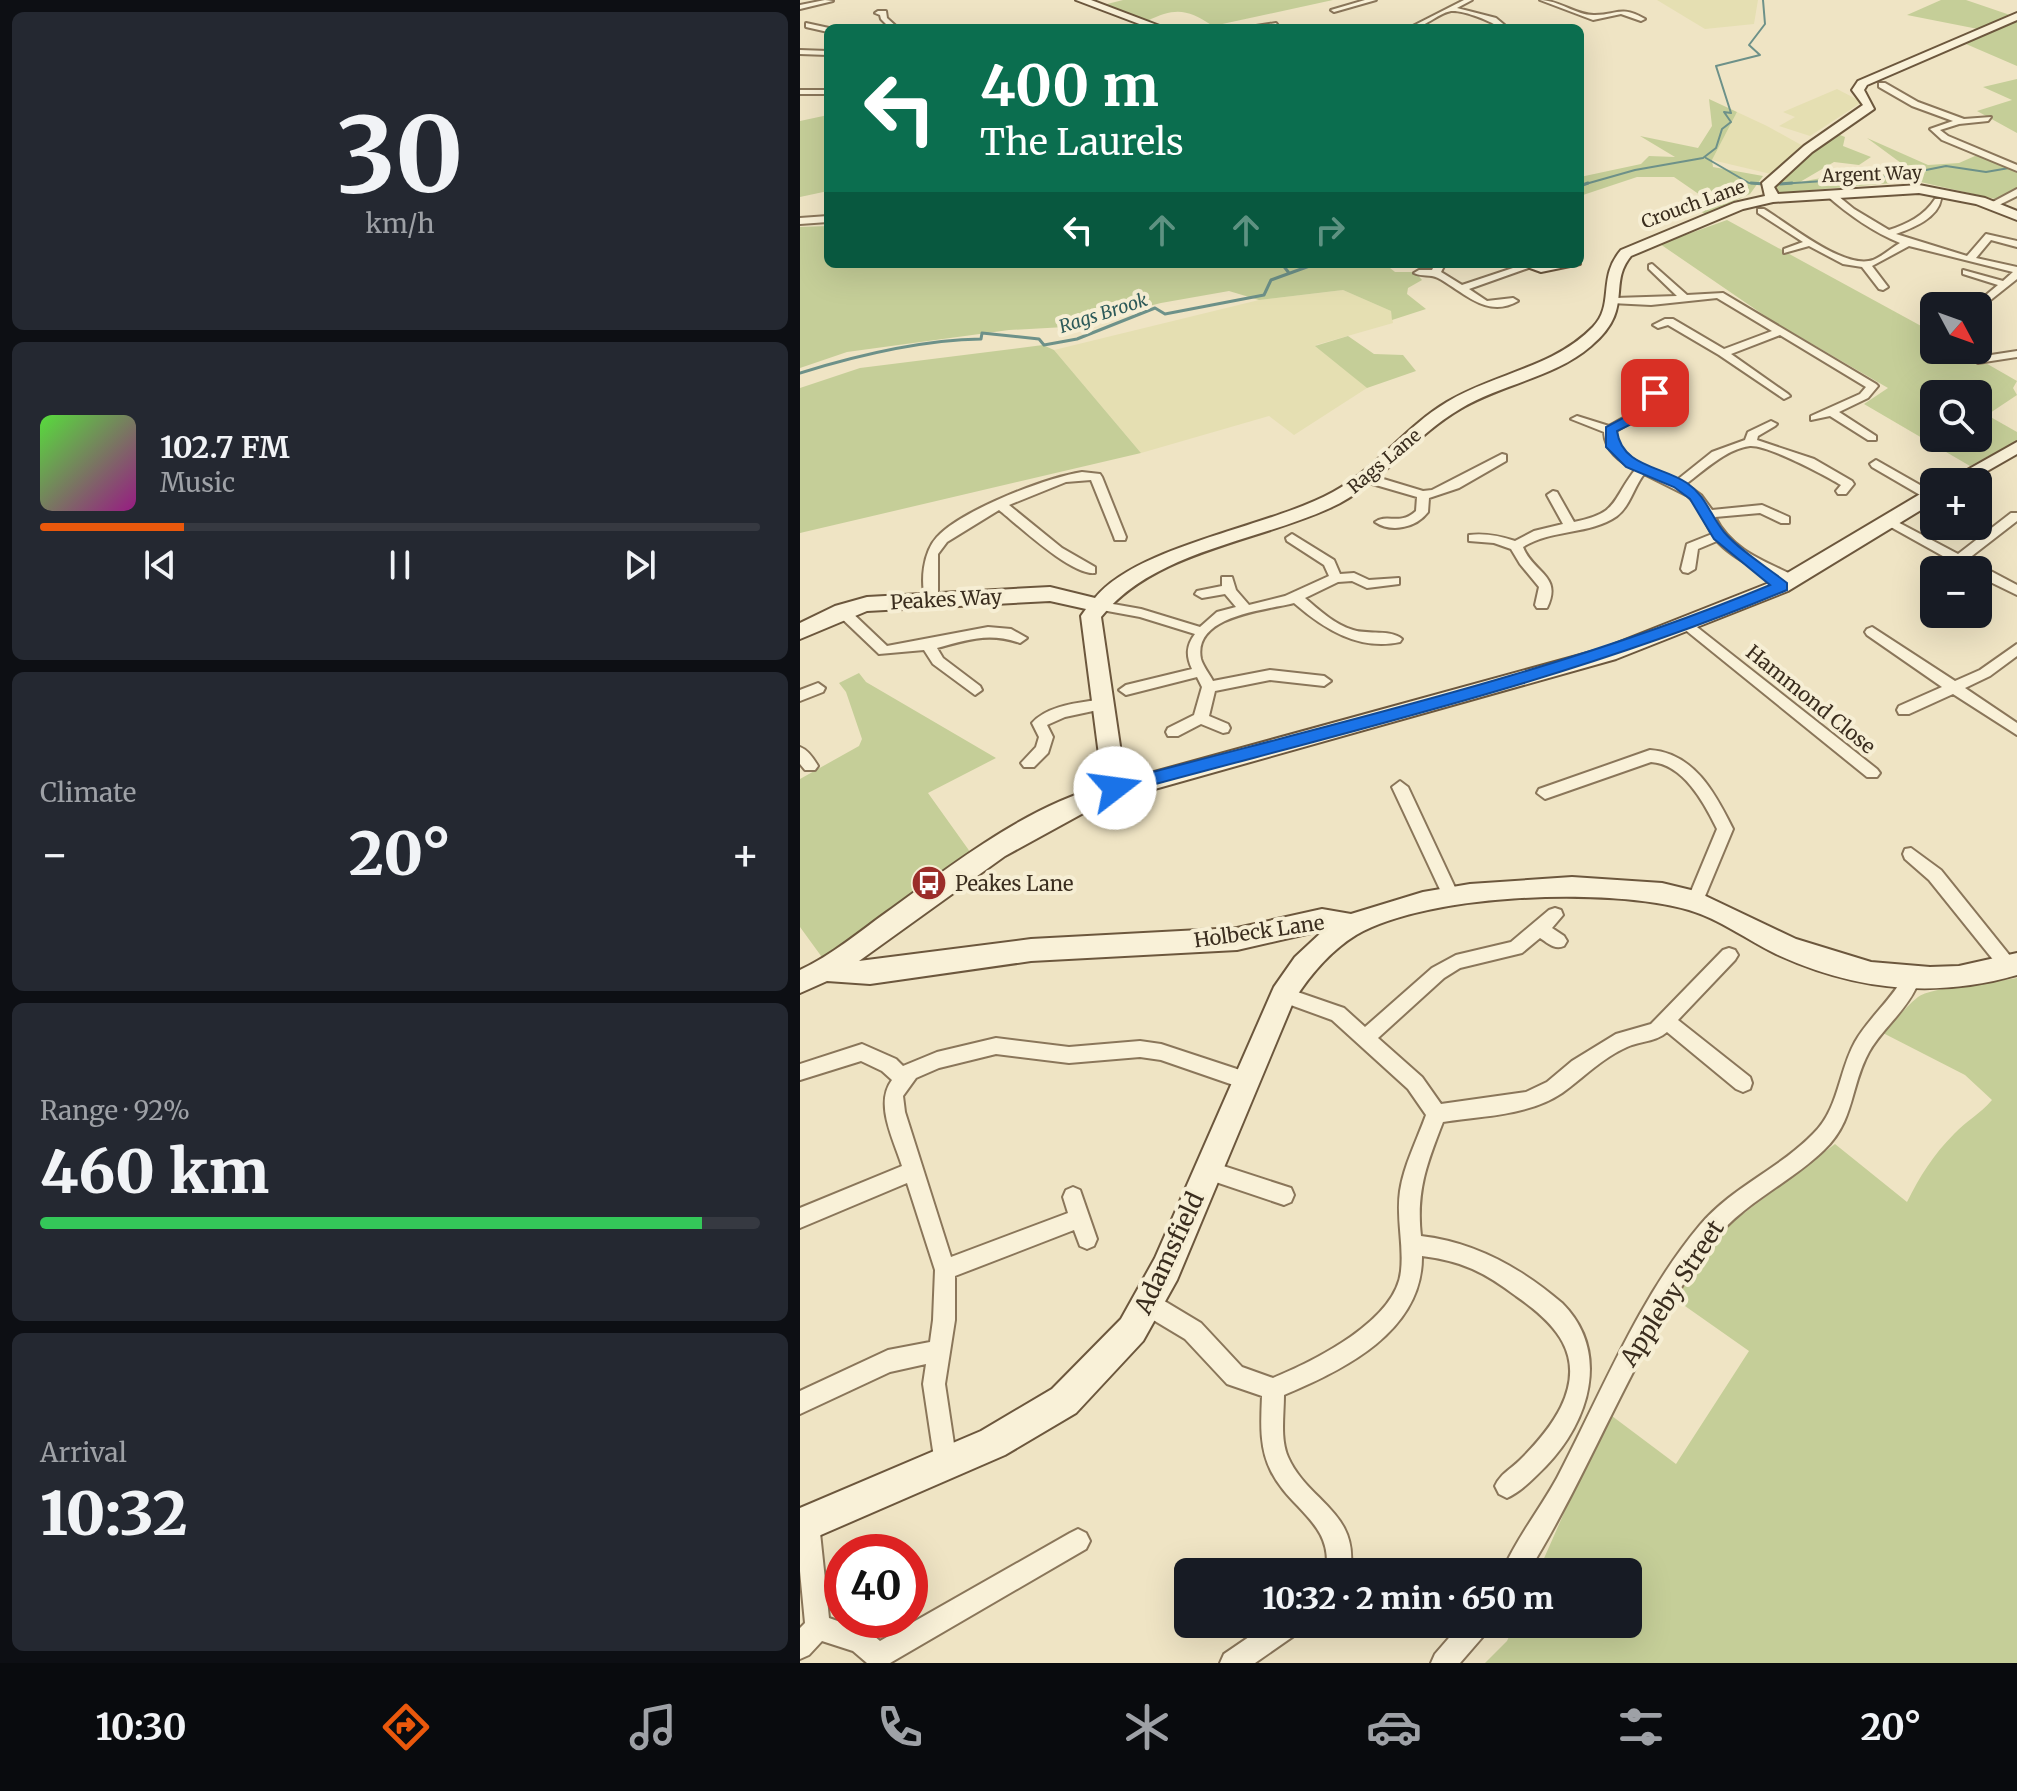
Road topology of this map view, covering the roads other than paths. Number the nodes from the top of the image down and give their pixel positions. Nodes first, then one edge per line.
1 (1081, 0) edge
2 (1373, 0) edge
3 (1469, 0) edge
4 (1543, 0) edge
5 (830, 1) edge
6 (800, 7) edge
7 (1451, 9) junction
8 (1334, 10) dead end
9 (885, 12) dead end
10 (2017, 16) edge
11 (1641, 19) dead end
12 (800, 22) edge
13 (890, 24) edge
14 (1149, 24) edge
15 (1421, 24) edge
16 (1500, 24) edge
17 (809, 25) junction
18 (800, 29) edge
19 (824, 29) edge
20 (800, 52) edge
21 (824, 53) edge
22 (1882, 85) dead end
23 (800, 92) edge
24 (824, 92) edge
25 (1988, 119) dead end
26 (1961, 122) junction
27 (2017, 168) edge
28 (2017, 192) edge
29 (1829, 193) junction
30 (1773, 198) junction
31 (1938, 201) dead end
32 (1992, 205) junction
33 (1761, 211) dead end
34 (2017, 216) edge
35 (824, 219) edge
36 (800, 221) edge
37 (1886, 234) junction
38 (1810, 243) junction
39 (2016, 243) edge
40 (1905, 244) junction
41 (1787, 251) dead end
42 (1970, 259) junction
43 (1584, 263) edge
44 (1865, 264) junction
45 (1616, 265) junction
46 (1652, 267) dead end
47 (1520, 268) edge
48 (1438, 269) edge
49 (1966, 272) dead end
50 (2017, 272) edge
51 (1419, 273) dead end
52 (2004, 284) junction
53 (1883, 287) dead end
54 (1463, 288) junction
55 (1992, 295) edge
56 (1683, 297) junction
57 (1513, 301) dead end
58 (1615, 301) junction
59 (1658, 325) dead end
60 (1779, 332) junction
61 (1723, 353) junction
62 (2017, 354) edge
63 (1992, 358) edge
64 (1749, 374) junction
65 (1635, 376) dead end
66 (1733, 381) dead end
67 (1784, 396) dead end
68 (1830, 411) junction
69 (1815, 418) dead end
70 (1577, 419) dead end
71 (1771, 424) dead end
72 (1610, 430) junction
73 (1872, 438) dead end
74 (1751, 442) junction
75 (2017, 447) edge
76 (1502, 458) dead end
77 (1876, 464) dead end
78 (1980, 468) edge
79 (1642, 469) junction
80 (1366, 478) junction
81 (1679, 484) junction
82 (1920, 488) edge
83 (1842, 491) dead end
84 (1423, 495) junction
85 (1553, 495) dead end
86 (1920, 502) edge
87 (1002, 506) junction
88 (1709, 514) junction
89 (2015, 516) edge
90 (1785, 520) dead end
91 (1886, 521) junction
92 (1381, 522) dead end
93 (1569, 524) junction
94 (1719, 535) junction
95 (1120, 537) dead end
96 (1292, 538) dead end
97 (1474, 538) dead end
98 (1516, 546) junction
99 (1952, 556) edge
100 (1964, 556) edge
101 (1688, 569) dead end
102 (1090, 570) dead end
103 (1336, 578) junction
104 (1992, 578) edge
105 (1394, 581) dead end
106 (1787, 583) junction
107 (2017, 591) edge
108 (1202, 594) dead end
109 (1296, 597) junction
110 (931, 598) junction
111 (1096, 605) junction
112 (1542, 605) dead end
113 (1244, 608) junction
114 (842, 611) junction
115 (1688, 625) junction
116 (803, 627) edge
117 (1202, 632) junction
118 (1872, 632) dead end
119 (1020, 638) dead end
120 (1395, 639) dead end
121 (928, 645) junction
122 (2017, 649) edge
123 (1199, 672) junction
124 (1324, 681) dead end
125 (1209, 687) junction
126 (1955, 687) junction
127 (818, 688) dead end
128 (975, 690) dead end
129 (1126, 690) dead end
130 (800, 696) edge
131 (1102, 704) junction
132 (1904, 710) dead end
133 (1201, 718) junction
134 (1223, 728) dead end
135 (2017, 730) edge
136 (1173, 732) dead end
137 (1029, 763) dead end
138 (1872, 773) dead end
139 (1400, 787) dead end
140 (1115, 788) junction
141 (1545, 793) dead end
142 (1911, 854) dead end
143 (1451, 896) junction
144 (1695, 901) junction
145 (1555, 915) dead end
146 (1351, 925) junction
147 (1541, 929) junction
148 (1558, 941) dead end
149 (1729, 955) dead end
150 (2013, 965) edge
151 (826, 970) junction
152 (1911, 979) junction
153 (800, 982) edge
154 (1283, 995) junction
155 (1666, 1021) junction
156 (1366, 1038) junction
157 (800, 1072) edge
158 (902, 1078) junction
159 (1245, 1080) junction
160 (1743, 1083) dead end
161 (1436, 1114) junction
162 (1208, 1170) junction
163 (912, 1171) junction
164 (1284, 1195) dead end
165 (1073, 1197) dead end
166 (800, 1218) edge
167 (1080, 1218) junction
168 (1087, 1239) dead end
169 (1414, 1245) junction
170 (945, 1270) junction
171 (1148, 1304) junction
172 (939, 1351) junction
173 (1273, 1389) junction
174 (800, 1403) edge
175 (946, 1464) junction
176 (1507, 1486) dead end
177 (804, 1524) edge
178 (1078, 1541) dead end
179 (1339, 1558) edge
180 (1523, 1558) edge
181 (818, 1627) junction
182 (1269, 1638) edge
183 (1465, 1638) edge
184 (800, 1646) edge
185 (879, 1659) edge
186 (1233, 1663) edge
187 (1444, 1663) edge

1 - 14 street
2 - 8 street
3 - 7 street
4 - 11 street
5 - 6 street
7 - 15 street
7 - 16 street
9 - 13 street
10 - 30 street, Crouch Lane
12 - 17 street
17 - 18 street
17 - 19 street
20 - 21 street
22 - 26 street
23 - 24 street
25 - 26 street
26 - 27 street
28 - 32 street
29 - 30 street, Argent Way
29 - 32 street, Argent Way
29 - 37 street
30 - 45 street, Crouch Lane
31 - 37 street
32 - 34 street, Argent Way
33 - 38 street
35 - 36 street
37 - 40 street
38 - 41 street
38 - 44 street
39 - 42 street
40 - 42 street
40 - 44 street
42 - 50 street
43 - 45 street
44 - 53 street
45 - 58 street
46 - 56 street
47 - 54 street
48 - 51 street
48 - 54 street
49 - 52 street
50 - 52 street
52 - 55 street
54 - 57 street
56 - 58 street
56 - 60 street
58 - 80 street, Rags Lane
59 - 61 street
60 - 61 street
60 - 68 street
61 - 64 street
62 - 63 street
64 - 66 street
64 - 67 street
65 - 72 street
68 - 69 street
68 - 73 street
70 - 72 street
71 - 74 street
72 - 79 street
74 - 81 street
74 - 83 street
75 - 78 street
76 - 84 street
77 - 82 street
79 - 81 street
79 - 93 street
80 - 84 street
80 - 111 street, Rags Lane
81 - 88 street
84 - 92 street
85 - 93 street
86 - 91 street
87 - 95 street
87 - 102 street
87 - 110 street
88 - 90 street
88 - 94 street
89 - 100 street
91 - 99 street
91 - 106 street
93 - 98 street
94 - 101 street
94 - 106 street
96 - 103 street
97 - 98 street
98 - 112 street
103 - 105 street
103 - 109 street
104 - 107 street
106 - 115 street
108 - 113 street
109 - 113 street
109 - 120 street
110 - 111 street, Peakes Way
110 - 114 street, Peakes Way
111 - 117 street
111 - 131 street
113 - 117 street
114 - 116 street, Peakes Way
114 - 121 street
115 - 138 street, Hammond Close
115 - 140 street
117 - 123 street
118 - 126 street
119 - 121 street
121 - 128 street
122 - 126 street
123 - 125 street
123 - 129 street
124 - 125 street
125 - 133 street
126 - 132 street
126 - 135 street
127 - 130 street
131 - 137 street
131 - 140 street
133 - 134 street
133 - 136 street
139 - 143 street
140 - 151 street
141 - 144 street
142 - 150 street
143 - 144 street, Holbeck Lane
143 - 146 street, Holbeck Lane
144 - 152 street, Holbeck Lane
145 - 147 street
146 - 151 street, Holbeck Lane
146 - 154 street, Adamsfield
147 - 148 street
147 - 156 street
149 - 155 street
150 - 152 street
151 - 153 street
152 - 180 street, Appleby Street
154 - 156 street
154 - 159 street, Adamsfield
155 - 160 street
155 - 161 street
156 - 161 street
157 - 158 street
158 - 159 street
158 - 163 street
159 - 162 street, Adamsfield
161 - 169 street
162 - 164 street
162 - 171 street, Adamsfield
163 - 166 street
163 - 170 street
165 - 167 street
167 - 168 street
167 - 170 street
169 - 173 street
169 - 176 street
170 - 172 street
171 - 173 street
171 - 175 street, Adamsfield
172 - 174 street
172 - 175 street
173 - 179 street
175 - 177 street, Adamsfield
177 - 181 street
178 - 185 street
181 - 184 street
181 - 185 street
182 - 186 street
183 - 187 street

